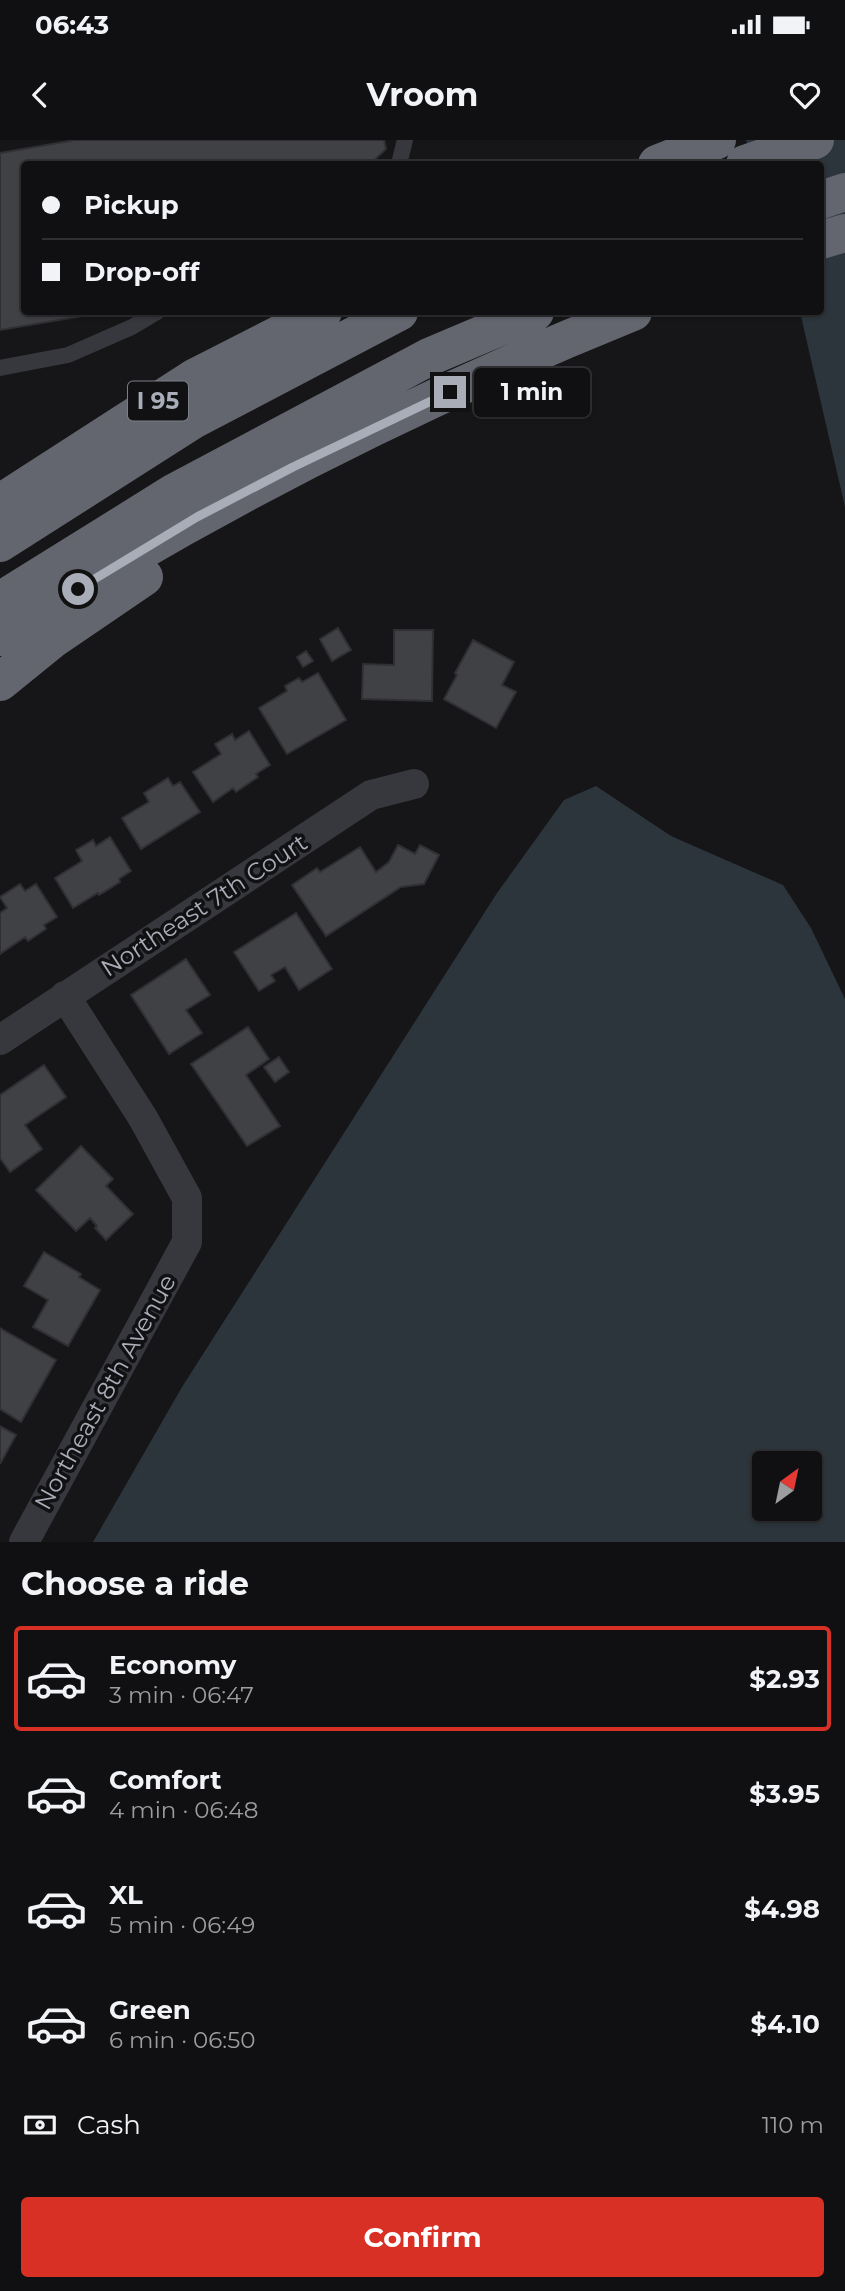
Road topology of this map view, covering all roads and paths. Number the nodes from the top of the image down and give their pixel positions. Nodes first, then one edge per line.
1 (405, 140) edge
2 (815, 140) edge
3 (710, 142) edge
4 (400, 161) edge
5 (664, 161) edge
6 (754, 161) edge
7 (845, 192) edge
8 (824, 199) edge
9 (845, 233) edge
10 (824, 239) edge
11 (152, 315) edge
12 (317, 315) edge
13 (392, 315) edge
14 (528, 315) edge
15 (626, 315) edge
16 (0, 368) edge
17 (317, 454) junction
18 (0, 503) edge
19 (0, 543) edge
20 (0, 601) edge
21 (0, 637) edge
22 (0, 682) edge
23 (414, 784) dead end
24 (65, 996) junction
25 (0, 1040) edge
26 (24, 1542) edge

1 - 4 lane
2 - 6 highway
3 - 5 highway
7 - 8 highway
9 - 10 highway
11 - 16 lane
12 - 18 highway, I 95
13 - 19 highway
14 - 20 highway
15 - 17 highway
17 - 21 highway
17 - 22 highway
23 - 24 street, Northeast 7th Court
24 - 25 street, Northeast 7th Court
24 - 26 street, Northeast 8th Avenue

